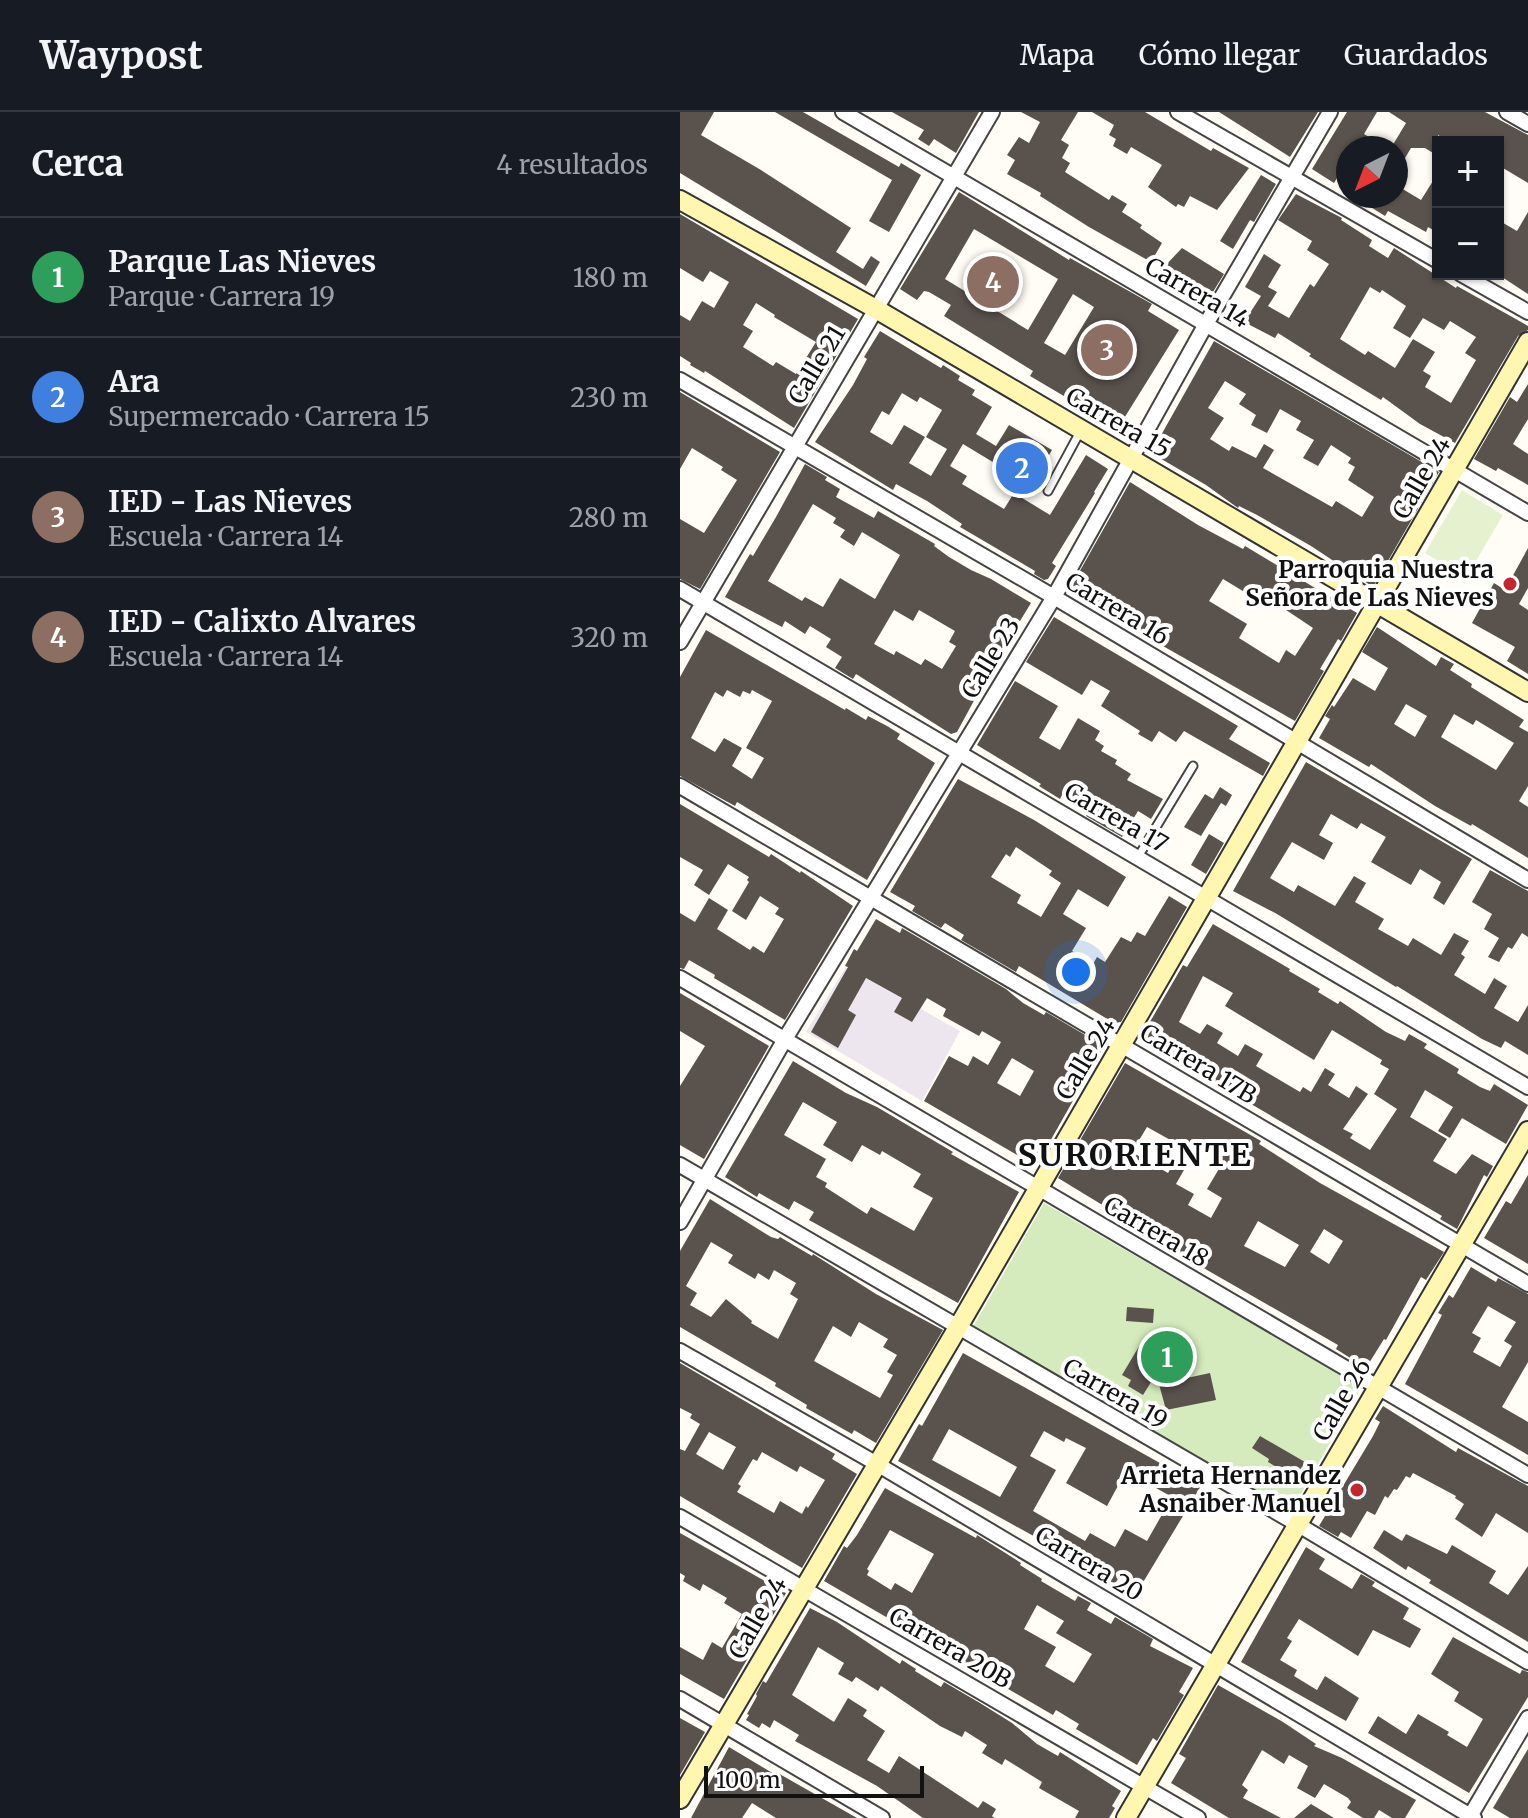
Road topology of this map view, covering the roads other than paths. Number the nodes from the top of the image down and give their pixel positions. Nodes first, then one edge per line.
1 (843, 112) edge
2 (992, 112) edge
3 (1178, 112) edge
4 (1330, 112) edge
5 (1507, 112) edge
6 (1528, 124) edge
7 (954, 177) junction
8 (1293, 178) junction
9 (680, 200) edge
10 (1432, 258) edge
11 (1472, 280) edge
12 (876, 309) junction
13 (1528, 312) edge
14 (1206, 324) junction
15 (1528, 342) edge
16 (680, 380) edge
17 (1081, 429) junction
18 (793, 447) junction
19 (1132, 459) junction
20 (1454, 470) junction
21 (1048, 491) dead end
22 (1528, 513) edge
23 (680, 589) edge
24 (1054, 597) junction
25 (703, 603) junction
26 (1378, 604) junction
27 (680, 642) edge
28 (1528, 692) edge
29 (1295, 743) junction
30 (960, 752) junction
31 (1193, 766) dead end
32 (680, 786) edge
33 (1138, 857) junction
34 (1528, 880) edge
35 (1207, 897) junction
36 (871, 900) junction
37 (680, 978) edge
38 (785, 1039) junction
39 (1123, 1045) junction
40 (1528, 1087) edge
41 (1528, 1131) edge
42 (680, 1165) edge
43 (703, 1179) junction
44 (1037, 1189) junction
45 (680, 1222) edge
46 (1460, 1246) junction
47 (1528, 1284) edge
48 (957, 1329) junction
49 (680, 1351) edge
50 (1378, 1387) junction
51 (877, 1464) junction
52 (1528, 1475) edge
53 (680, 1517) edge
54 (1297, 1524) junction
55 (803, 1588) junction
56 (1528, 1662) edge
57 (1215, 1664) junction
58 (680, 1699) edge
59 (1528, 1718) edge
60 (723, 1725) junction
61 (1145, 1787) junction
62 (680, 1799) edge
63 (1472, 1817) edge
64 (882, 1818) edge
65 (1126, 1818) edge
66 (1198, 1818) edge

1 - 7 street, Carrera 14
2 - 7 street, Calle 21
3 - 8 street
4 - 8 street, Calle 23
5 - 6 street
7 - 12 street, Calle 21
7 - 14 street, Carrera 14
8 - 10 street
8 - 14 street, Calle 23
9 - 12 street, Carrera 15
11 - 13 street
12 - 17 street, Carrera 15
12 - 18 street, Calle 21
14 - 19 street, Calle 23
14 - 20 street, Carrera 14
15 - 20 street, Calle 24
16 - 18 street, Carrera 16
17 - 19 street, Carrera 15
17 - 21 lane
18 - 24 street, Carrera 16
18 - 25 street, Calle 21
19 - 24 street, Calle 23
19 - 26 street, Carrera 15
20 - 22 street, Carrera 14
20 - 26 street, Calle 24
23 - 25 street, Carrera 17
24 - 29 street, Carrera 16
24 - 30 street, Calle 23
25 - 27 street, Calle 21
25 - 30 street, Carrera 17
26 - 28 street, Carrera 15
26 - 29 street, Calle 24
29 - 34 street, Carrera 16
29 - 35 street, Calle 24
30 - 33 street, Carrera 17
30 - 36 street, Calle 23
31 - 33 lane
32 - 36 street, Carrera 17B
33 - 35 street, Carrera 17
35 - 39 street, Calle 24
35 - 40 street, Carrera 17
36 - 38 street, Calle 23
36 - 39 street, Carrera 17B
37 - 38 street, Carrera 18
38 - 43 street, Calle 23
38 - 44 street, Carrera 18
39 - 44 street, Calle 24
39 - 46 street, Carrera 17B
41 - 46 street, Calle 26
42 - 43 street, Carrera 19
43 - 45 street, Calle 23
43 - 48 street, Carrera 19
44 - 48 street, Calle 24
44 - 50 street, Carrera 18
46 - 47 street, Carrera 17B
46 - 50 street, Calle 26
48 - 51 street, Calle 24
48 - 54 street, Carrera 19
49 - 51 street, Carrera 20
50 - 52 street, Carrera 18
50 - 54 street, Calle 26
51 - 55 street, Calle 24
51 - 57 street, Carrera 20
53 - 55 street, Carrera 20B
54 - 56 street, Carrera 19
54 - 57 street, Calle 26
55 - 60 street, Calle 24
55 - 61 street, Carrera 20B
57 - 61 street, Calle 26
57 - 63 street, Carrera 20
58 - 60 street
59 - 63 street
60 - 62 street, Calle 24
60 - 64 street
61 - 65 street, Calle 26
61 - 66 street, Carrera 20B

